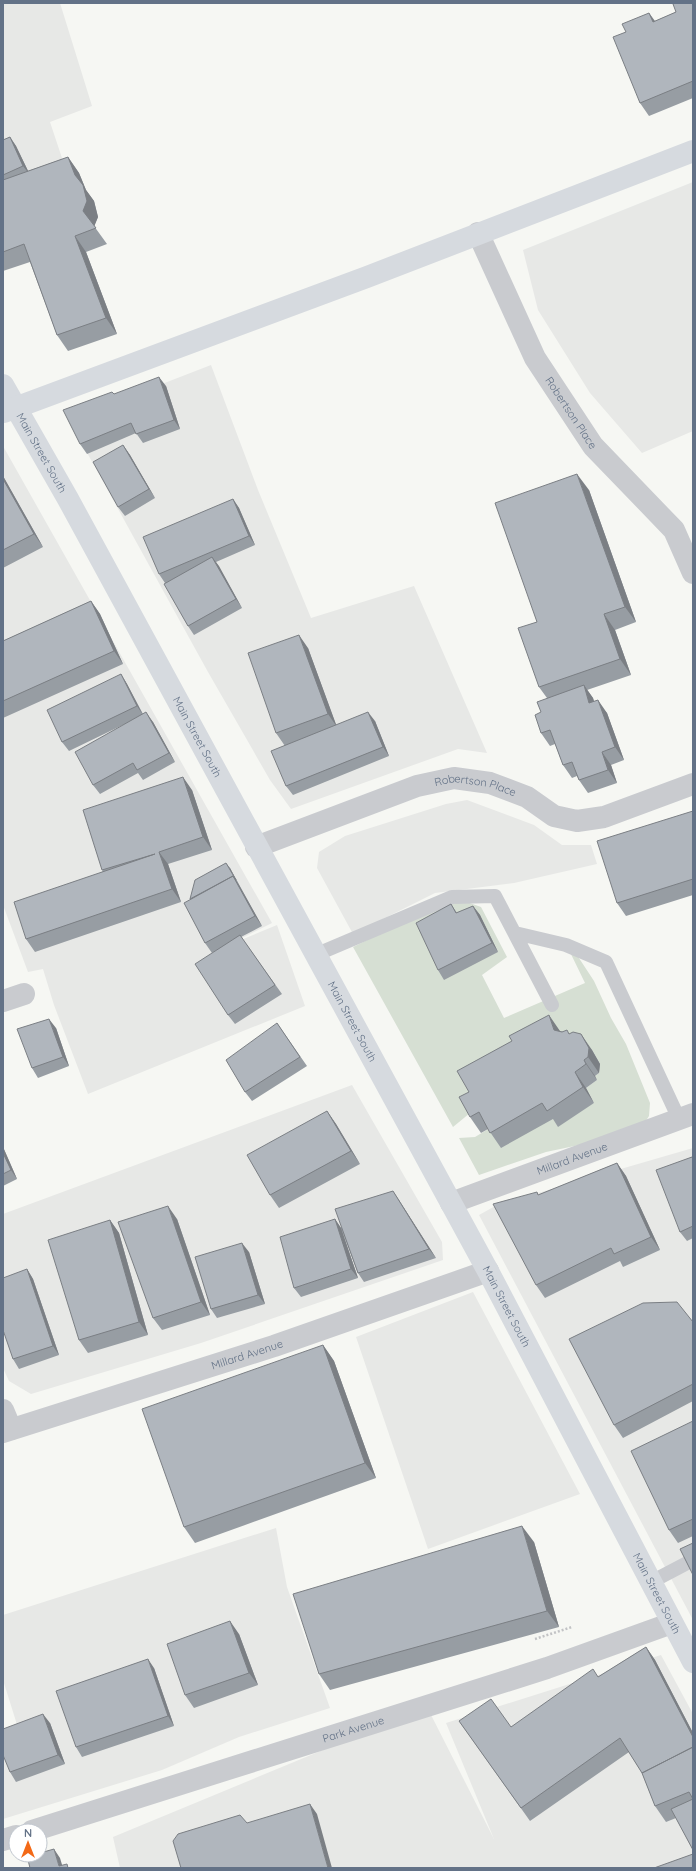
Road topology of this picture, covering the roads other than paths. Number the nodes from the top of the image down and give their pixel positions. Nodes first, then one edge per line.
1 (693, 151) edge
2 (478, 233) junction
3 (3, 385) edge
4 (10, 410) edge
5 (693, 573) edge
6 (693, 784) edge
7 (256, 847) junction
8 (515, 933) junction
9 (315, 955) junction
10 (24, 994) dead end
11 (3, 1001) edge
12 (552, 1006) dead end
13 (686, 1116) edge
14 (451, 1203) junction
15 (488, 1272) junction
16 (6, 1423) edge
17 (693, 1560) edge
18 (651, 1582) junction
19 (672, 1623) junction
20 (693, 1662) edge
21 (48, 1826) edge

1 - 2 main road
2 - 4 main road
2 - 5 street, Robertson Place
3 - 4 main road, Main Street South
4 - 7 main road, Main Street South
6 - 7 street, Robertson Place
7 - 9 main road, Main Street South
8 - 9 lane
8 - 12 lane
8 - 13 lane
9 - 14 main road, Main Street South
10 - 11 street
13 - 14 street, Millard Avenue
14 - 15 main road, Main Street South
15 - 16 street, Millard Avenue
15 - 18 main road, Main Street South
17 - 18 lane
18 - 19 main road, Main Street South
19 - 20 main road, Main Street South
19 - 21 street, Park Avenue

